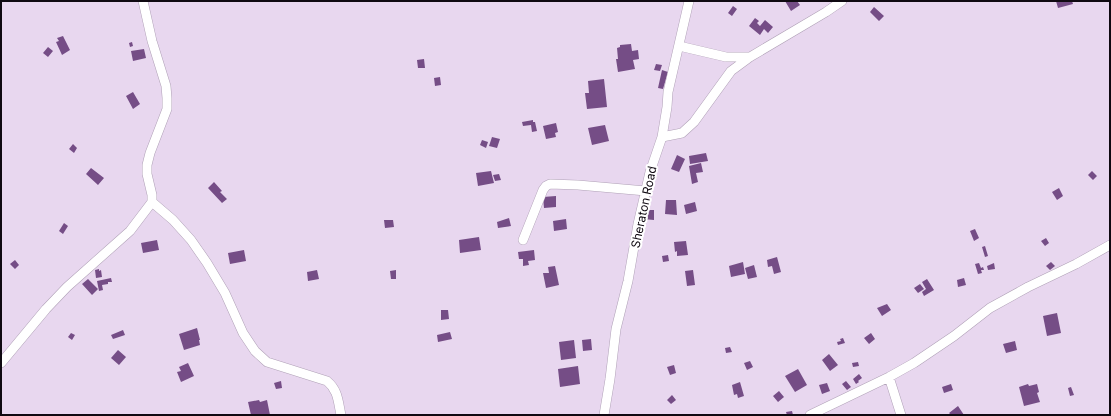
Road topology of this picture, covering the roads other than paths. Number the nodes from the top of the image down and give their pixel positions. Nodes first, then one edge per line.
1 (143, 1) edge
2 (689, 1) edge
3 (842, 1) edge
4 (679, 46) junction
5 (750, 57) junction
6 (662, 137) junction
7 (646, 191) junction
8 (152, 202) junction
9 (523, 240) dead end
10 (1110, 245) edge
11 (1, 363) edge
12 (889, 377) junction
13 (341, 415) edge
14 (604, 415) edge
15 (810, 415) edge
16 (901, 415) edge

1 - 8 street
2 - 4 street, Sheraton Road
3 - 5 street
4 - 5 street
4 - 6 street, Sheraton Road
5 - 6 street
6 - 7 street, Sheraton Road
7 - 9 street
7 - 14 street, Sheraton Road
8 - 11 street
8 - 13 street
10 - 12 street
12 - 15 street
12 - 16 street

